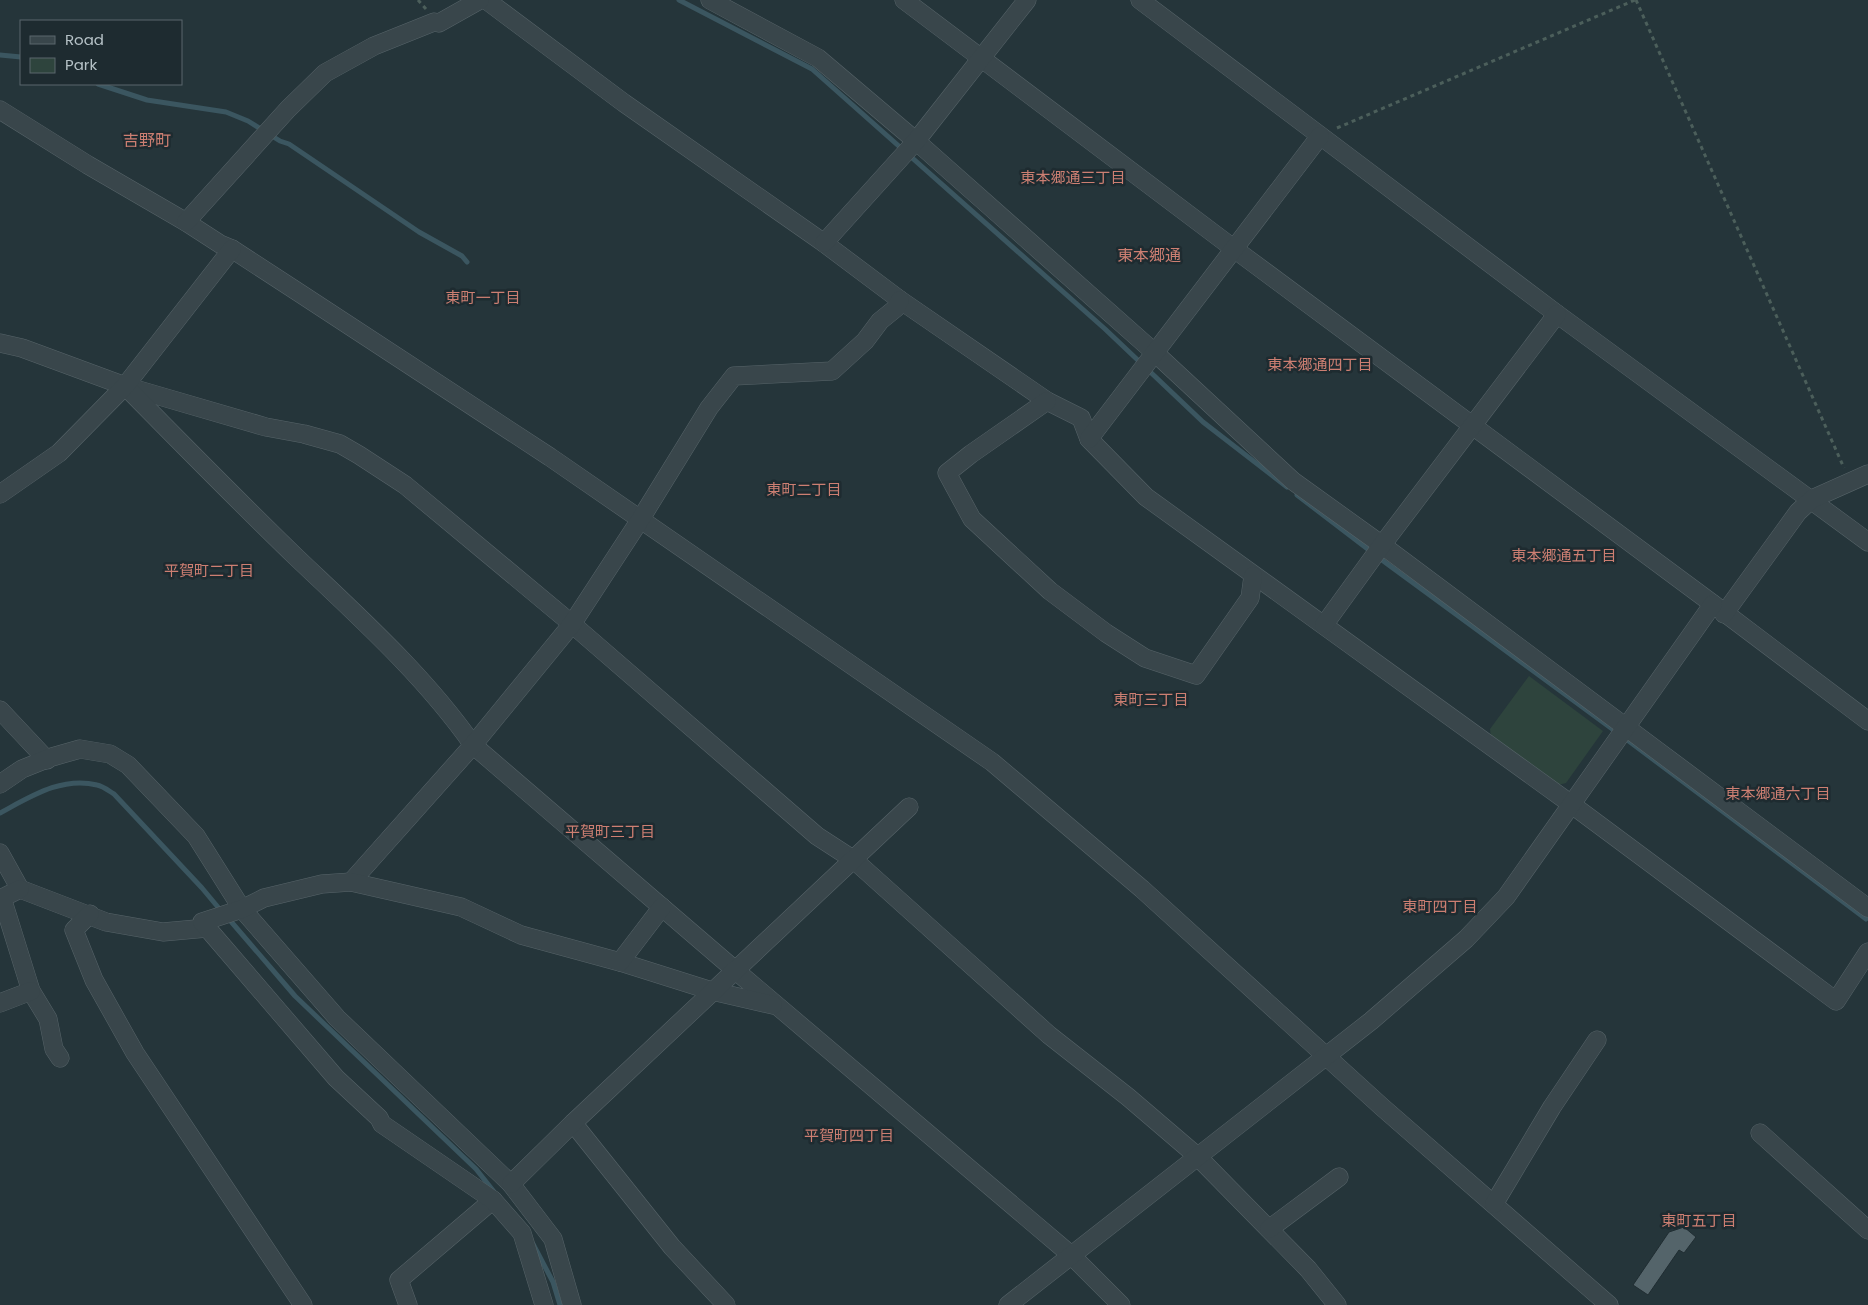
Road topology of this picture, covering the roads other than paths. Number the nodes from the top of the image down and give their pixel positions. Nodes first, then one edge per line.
1 (480, 0) edge
2 (486, 0) edge
3 (710, 0) edge
4 (904, 0) edge
5 (1027, 0) edge
6 (1140, 0) edge
7 (981, 57) junction
8 (0, 110) edge
9 (1320, 136) junction
10 (916, 141) junction
11 (186, 222) junction
12 (824, 243) junction
13 (1233, 248) junction
14 (232, 249) junction
15 (900, 300) junction
16 (1557, 314) junction
17 (0, 343) edge
18 (1154, 352) junction
19 (125, 386) junction
20 (1047, 401) junction
21 (1472, 426) junction
22 (1089, 439) junction
23 (1868, 474) edge
24 (0, 494) edge
25 (1812, 499) junction
26 (640, 520) junction
27 (1868, 542) edge
28 (1382, 545) junction
29 (1253, 576) junction
30 (1718, 609) junction
31 (572, 624) junction
32 (1324, 625) junction
33 (0, 710) edge
34 (1868, 721) edge
35 (1626, 727) junction
36 (473, 745) junction
37 (47, 760) junction
38 (0, 784) edge
39 (1571, 804) junction
40 (909, 807) dead end
41 (0, 853) edge
42 (854, 860) junction
43 (351, 882) junction
44 (20, 889) junction
45 (1, 898) edge
46 (662, 907) junction
47 (1868, 908) edge
48 (242, 909) junction
49 (90, 914) junction
50 (207, 928) junction
51 (1868, 952) edge
52 (620, 962) junction
53 (734, 970) junction
54 (31, 991) junction
55 (712, 992) junction
56 (0, 1003) edge
57 (776, 1005) junction
58 (1597, 1040) dead end
59 (1325, 1056) junction
60 (60, 1058) dead end
61 (573, 1123) junction
62 (1760, 1133) dead end
63 (1197, 1156) junction
64 (1338, 1177) dead end
65 (511, 1184) junction
66 (492, 1200) junction
67 (1494, 1204) junction
68 (1269, 1229) junction
69 (1868, 1230) edge
70 (1071, 1255) junction
71 (303, 1305) edge
72 (408, 1305) edge
73 (544, 1305) edge
74 (572, 1305) edge
75 (726, 1305) edge
76 (1008, 1305) edge
77 (1121, 1305) edge
78 (1337, 1305) edge
79 (1609, 1305) edge

1 - 11 street
2 - 12 street
3 - 10 street
4 - 7 street
5 - 7 street
6 - 9 street
7 - 10 street
7 - 13 street
8 - 11 street
9 - 13 street
9 - 16 street
10 - 12 street
10 - 18 street
11 - 14 street
12 - 15 street
13 - 18 street
13 - 21 street
14 - 19 street
14 - 26 street
15 - 20 street
15 - 26 street
16 - 21 street
16 - 25 street
17 - 19 street
18 - 22 street
18 - 28 street
19 - 24 street
19 - 31 street
19 - 36 street
20 - 22 street
20 - 29 street
21 - 28 street
21 - 30 street
22 - 29 street
23 - 25 street
25 - 27 street
25 - 30 street
26 - 31 street
26 - 59 street
28 - 32 street
28 - 35 street
29 - 32 street
30 - 34 street
30 - 35 street
31 - 36 street
31 - 42 street
32 - 39 street
33 - 37 street
35 - 39 street
35 - 47 street
36 - 43 street
36 - 46 street
37 - 38 street
37 - 48 street
39 - 51 street
39 - 59 street
40 - 42 street
41 - 44 street
42 - 53 street
42 - 63 street
43 - 48 street
43 - 52 street
44 - 45 street
44 - 49 street
45 - 54 street
46 - 52 street
46 - 53 street
48 - 50 street
48 - 65 street
49 - 50 street
49 - 71 street
50 - 66 street
52 - 55 street
53 - 55 street
53 - 57 street
54 - 56 street
54 - 60 street
55 - 57 street
55 - 61 street
57 - 70 street
58 - 67 street
59 - 63 street
59 - 67 street
61 - 65 street
61 - 75 street
62 - 69 street
63 - 68 street
63 - 70 street
64 - 68 street
65 - 74 street
66 - 72 street
66 - 73 street
67 - 79 street
68 - 78 street
70 - 76 street
70 - 77 street

